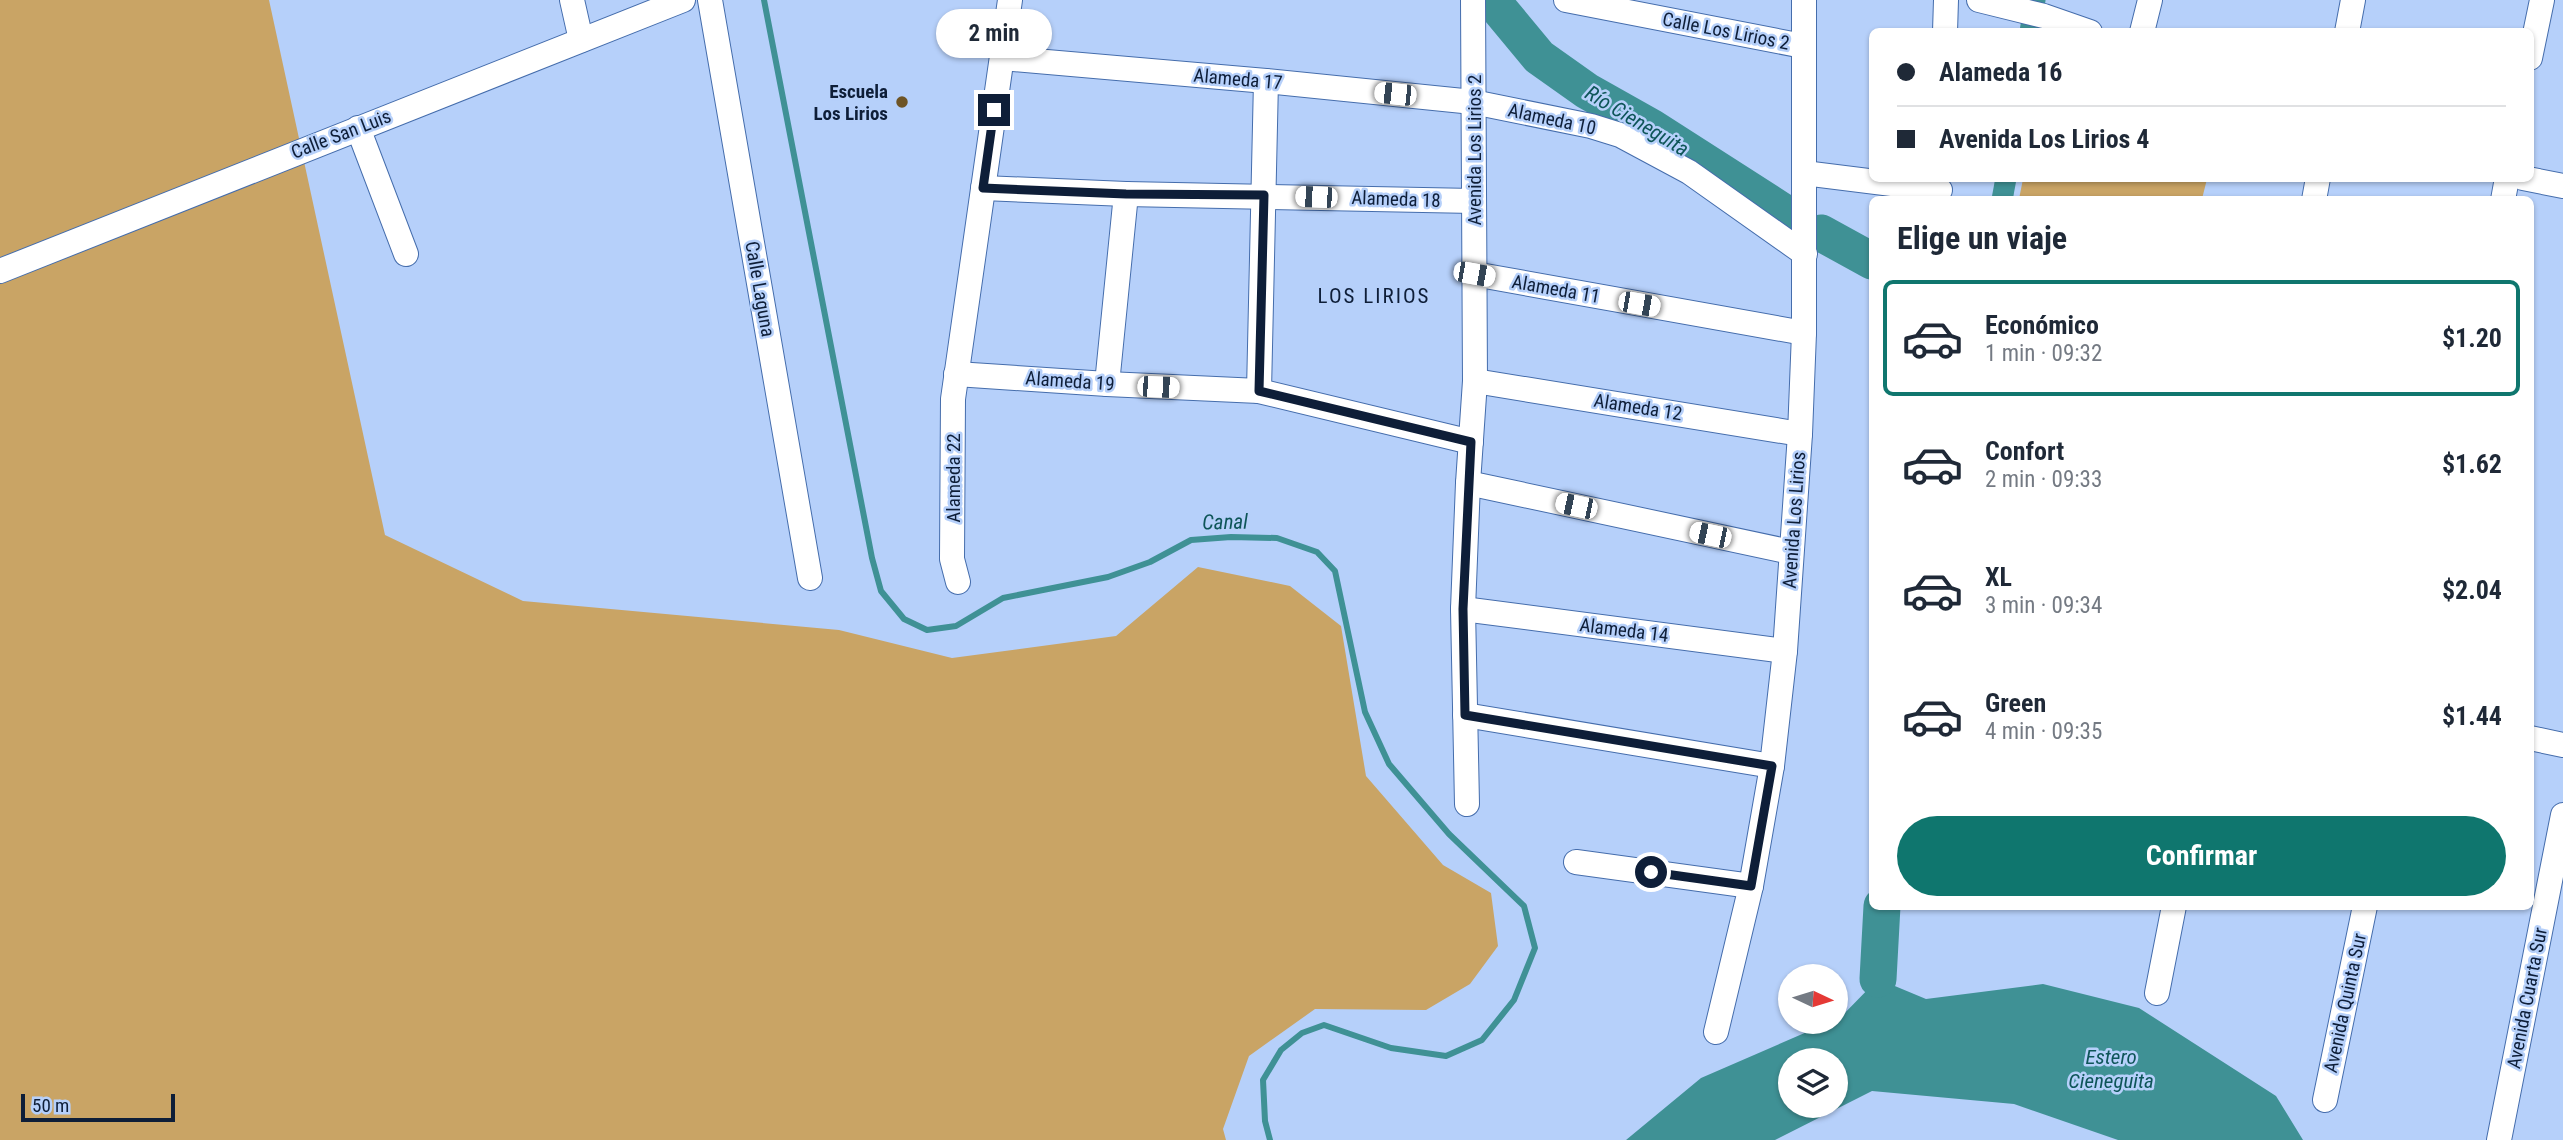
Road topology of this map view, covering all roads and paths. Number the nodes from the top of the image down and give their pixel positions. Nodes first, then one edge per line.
1 (572, 0) edge
2 (683, 0) edge
3 (710, 0) edge
4 (1010, 0) edge
5 (1473, 0) edge
6 (1566, 0) edge
7 (1804, 0) edge
8 (1945, 0) edge
9 (2150, 0) edge
10 (2353, 0) edge
11 (2542, 0) edge
12 (1987, 2) edge
13 (1945, 28) edge
14 (2078, 28) edge
15 (2143, 28) edge
16 (2348, 28) edge
17 (2534, 39) edge
18 (581, 40) junction
19 (1803, 46) junction
20 (1002, 58) junction
21 (1266, 81) junction
22 (1473, 102) junction
23 (358, 128) junction
24 (1804, 173) junction
25 (2534, 180) edge
26 (1869, 181) edge
27 (1881, 182) edge
28 (2563, 186) edge
29 (983, 188) junction
30 (1941, 189) edge
31 (1126, 194) junction
32 (1264, 195) junction
33 (1474, 201) junction
34 (406, 254) dead end
35 (1805, 254) junction
36 (0, 271) edge
37 (1474, 274) junction
38 (1804, 333) junction
39 (957, 374) junction
40 (1475, 381) junction
41 (1107, 384) junction
42 (1259, 391) junction
43 (1800, 434) junction
44 (1471, 442) junction
45 (1468, 483) junction
46 (1791, 552) junction
47 (810, 578) dead end
48 (958, 582) dead end
49 (1463, 609) junction
50 (1785, 652) junction
51 (1465, 715) junction
52 (2534, 739) edge
53 (2563, 745) edge
54 (1772, 766) junction
55 (1466, 804) dead end
56 (2563, 815) edge
57 (1576, 862) dead end
58 (1751, 886) junction
59 (2173, 910) edge
60 (2364, 910) edge
61 (2157, 993) dead end
62 (1716, 1032) dead end
63 (2325, 1100) dead end
64 (2499, 1140) edge

1 - 18 street
2 - 18 street, Calle San Luis
3 - 47 street, Calle Laguna
4 - 20 street, Alameda 22
5 - 22 street, Avenida Los Lirios 2
6 - 19 street, Calle Los Lirios 2
7 - 19 street, Avenida Los Lirios
8 - 13 street
9 - 15 street
10 - 16 street
11 - 17 street
12 - 14 street
18 - 23 street, Calle San Luis
19 - 24 street, Avenida Los Lirios
20 - 21 street, Alameda 17
20 - 29 street, Alameda 22
21 - 22 street, Alameda 17
21 - 32 street
22 - 33 street, Avenida Los Lirios 2
22 - 35 street, Alameda 10
23 - 34 street
23 - 36 street, Calle San Luis
24 - 26 street
24 - 35 street, Avenida Los Lirios
25 - 28 street
27 - 30 street
29 - 31 street, Alameda 18
29 - 39 street, Alameda 22
31 - 32 street, Alameda 18
31 - 41 street
32 - 33 street, Alameda 18
32 - 42 street
33 - 37 street, Avenida Los Lirios 2
35 - 38 street, Avenida Los Lirios
37 - 38 street, Alameda 11
37 - 40 street, Avenida Los Lirios 2
38 - 43 street, Avenida Los Lirios
39 - 41 street, Alameda 19
39 - 48 street, Alameda 22
40 - 43 street, Alameda 12
40 - 44 street, Avenida Los Lirios 2
41 - 42 street, Alameda 19
42 - 44 street, Alameda 19
43 - 46 street, Avenida Los Lirios
44 - 45 street, Avenida Los Lirios 2
45 - 46 street
45 - 49 street, Avenida Los Lirios 2
46 - 50 street, Avenida Los Lirios
49 - 50 street, Alameda 14
49 - 51 street, Avenida Los Lirios 2
50 - 54 street, Avenida Los Lirios
51 - 54 street
51 - 55 street, Avenida Los Lirios 2
52 - 53 street
54 - 58 street, Avenida Los Lirios
56 - 64 street, Avenida Cuarta Sur
57 - 58 street
58 - 62 street, Avenida Los Lirios
59 - 61 street
60 - 63 street, Avenida Quinta Sur

